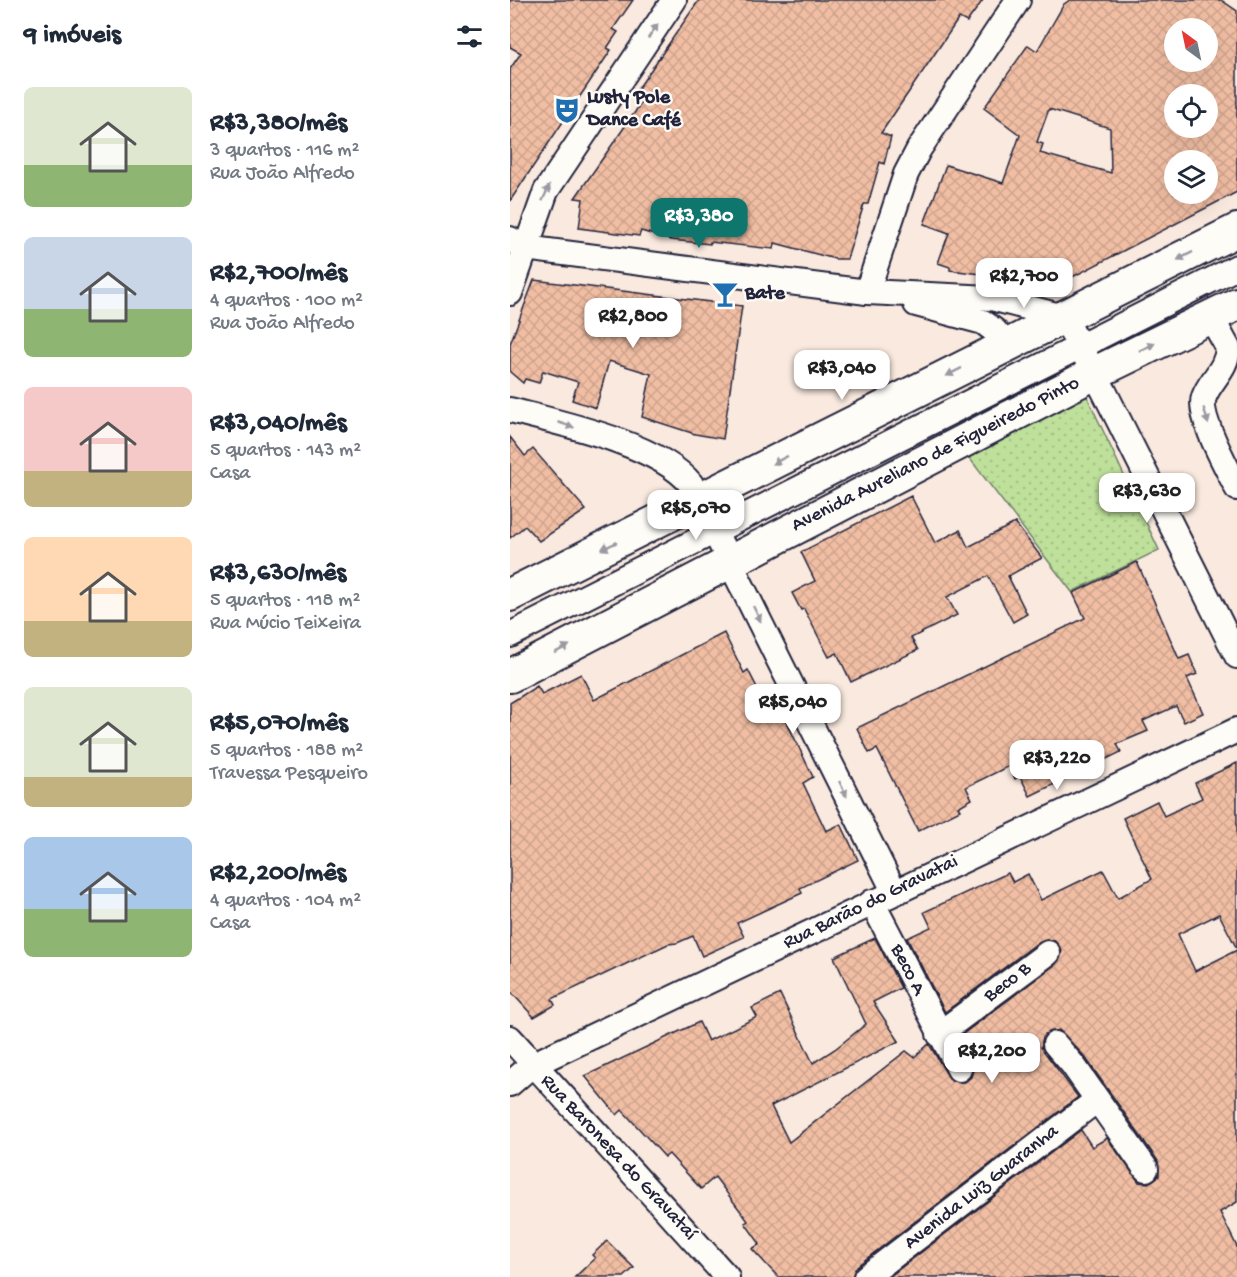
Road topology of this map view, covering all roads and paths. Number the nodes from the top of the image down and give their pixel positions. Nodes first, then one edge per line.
1 (674, 0) edge
2 (1018, 0) edge
3 (1237, 230) edge
4 (518, 243) edge
5 (1237, 267) edge
6 (867, 292) junction
7 (510, 293) edge
8 (1230, 310) edge
9 (1064, 317) junction
10 (1079, 345) junction
11 (1007, 346) junction
12 (1230, 360) edge
13 (1095, 373) junction
14 (510, 410) edge
15 (1237, 488) edge
16 (699, 501) junction
17 (715, 531) junction
18 (731, 561) junction
19 (510, 595) edge
20 (510, 635) edge
21 (1237, 656) edge
22 (510, 676) edge
23 (1237, 730) edge
24 (894, 891) junction
25 (872, 902) junction
26 (1048, 953) dead end
27 (939, 1034) junction
28 (510, 1038) edge
29 (1055, 1044) dead end
30 (532, 1065) junction
31 (959, 1069) dead end
32 (510, 1084) edge
33 (1097, 1100) junction
34 (1146, 1169) dead end
35 (727, 1277) edge
36 (866, 1277) edge

4 -> 1 street
2 - 6 street
3 -> 9 main road
4 - 6 street
4 - 7 street
5 - 10 street
6 - 9 street
6 - 11 street
8 - 12 street
13 -> 8 main road, Avenida Aureliano de Figueiredo Pinto
9 - 10 street
9 - 11 main road
10 - 13 street
10 - 17 street
11 -> 16 main road
12 -> 15 street
13 - 18 main road, Avenida Aureliano de Figueiredo Pinto
13 - 21 street
14 -> 16 street
16 - 17 street
16 -> 19 main road
17 - 18 street
17 - 20 street
22 -> 18 main road, Avenida Aureliano de Figueiredo Pinto
18 -> 24 street
23 - 24 street, Rua Barão do Gravatai
24 - 25 street, Rua Barão do Gravatai
25 - 27 street, Beco A
25 - 30 street, Rua Barão do Gravatai
26 - 27 street, Beco B
27 - 31 street, Beco A
28 - 30 street, Rua Baronesa do Gravataí
29 - 33 street
30 - 32 street, Rua Barão do Gravatai
30 - 35 street, Rua Baronesa do Gravataí
33 - 34 street
33 - 36 street, Avenida Luiz Guaranha

